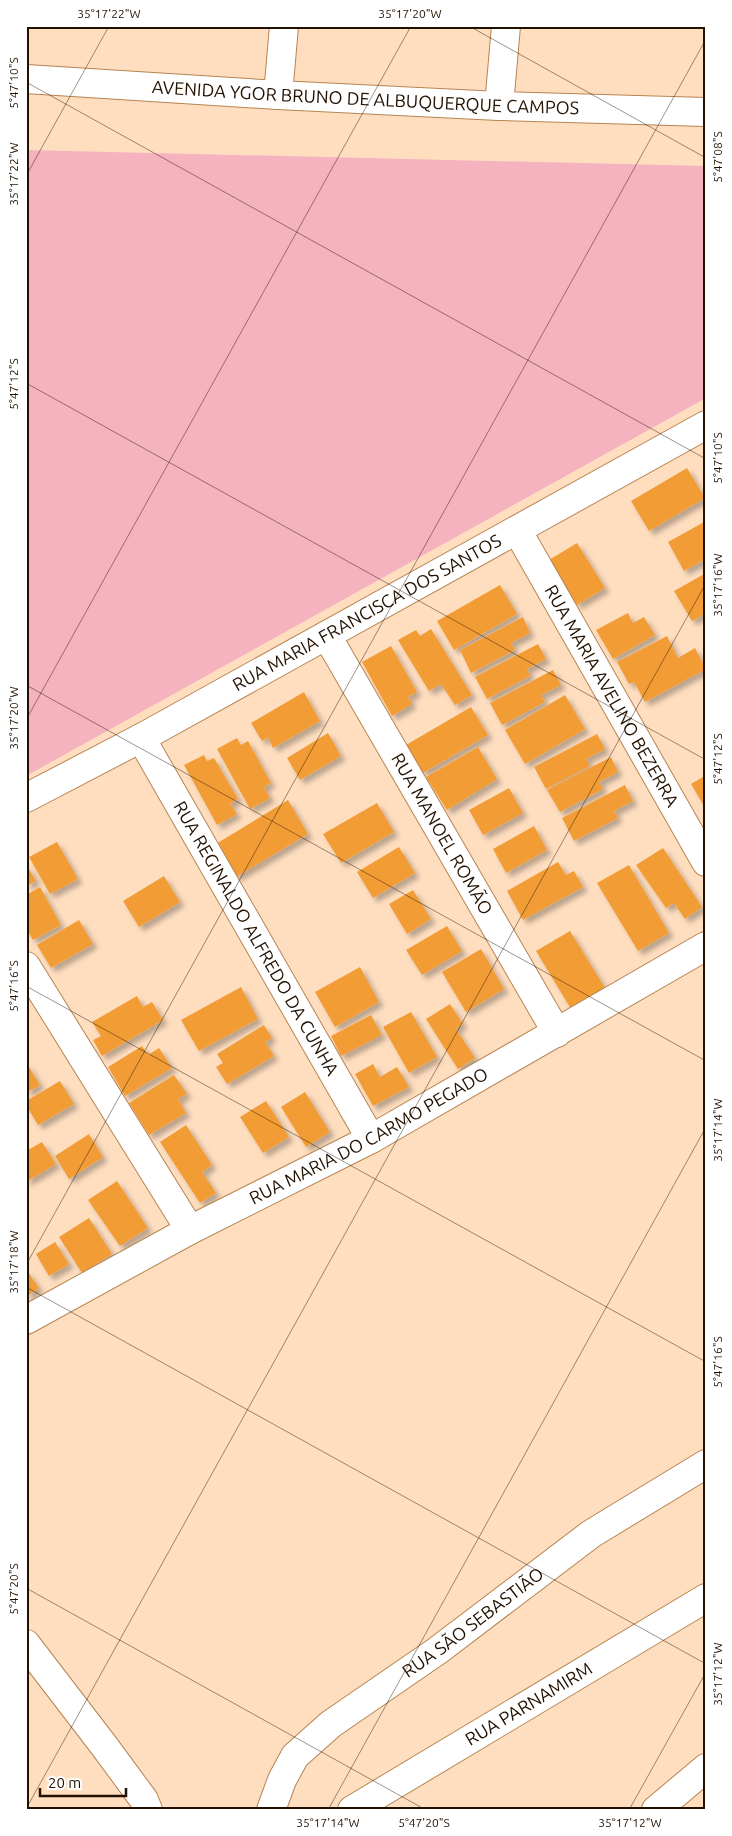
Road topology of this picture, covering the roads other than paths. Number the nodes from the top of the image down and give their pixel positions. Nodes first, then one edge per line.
1 (284, 26) edge
2 (506, 26) edge
3 (26, 78) edge
4 (278, 95) junction
5 (499, 106) junction
6 (706, 112) edge
7 (706, 425) edge
8 (517, 530) junction
9 (327, 636) junction
10 (141, 738) junction
11 (26, 798) edge
12 (706, 862) edge
13 (706, 946) edge
14 (26, 966) edge
15 (557, 1033) junction
16 (371, 1139) junction
17 (190, 1230) junction
18 (26, 1320) edge
19 (706, 1464) edge
20 (706, 1598) edge
21 (26, 1644) edge
22 (706, 1768) edge
23 (148, 1810) edge
24 (271, 1810) edge
25 (352, 1810) edge
26 (656, 1810) edge

1 - 4 street
2 - 5 street
3 - 4 street, AVENIDA YGOR BRUNO DE ALBUQUERQUE CAMPOS
4 - 5 street, AVENIDA YGOR BRUNO DE ALBUQUERQUE CAMPOS
5 - 6 street, AVENIDA YGOR BRUNO DE ALBUQUERQUE CAMPOS
7 - 8 street, RUA MARIA FRANCISCA DOS SANTOS
8 - 9 street, RUA MARIA FRANCISCA DOS SANTOS
8 - 12 street, RUA MARIA AVELINO BEZERRA
9 - 10 street, RUA MARIA FRANCISCA DOS SANTOS
9 - 15 street, RUA MANOEL ROMÃO
10 - 11 street, RUA MARIA FRANCISCA DOS SANTOS
10 - 16 street, RUA REGINALDO ALFREDO DA CUNHA
13 - 15 street, RUA MARIA DO CARMO PEGADO
14 - 17 street
15 - 16 street, RUA MARIA DO CARMO PEGADO
16 - 17 street, RUA MARIA DO CARMO PEGADO
17 - 18 street, RUA MARIA DO CARMO PEGADO
19 - 24 street, RUA SÃO SEBASTIÃO
20 - 25 street, RUA PARNAMIRM
21 - 23 street
22 - 26 street

